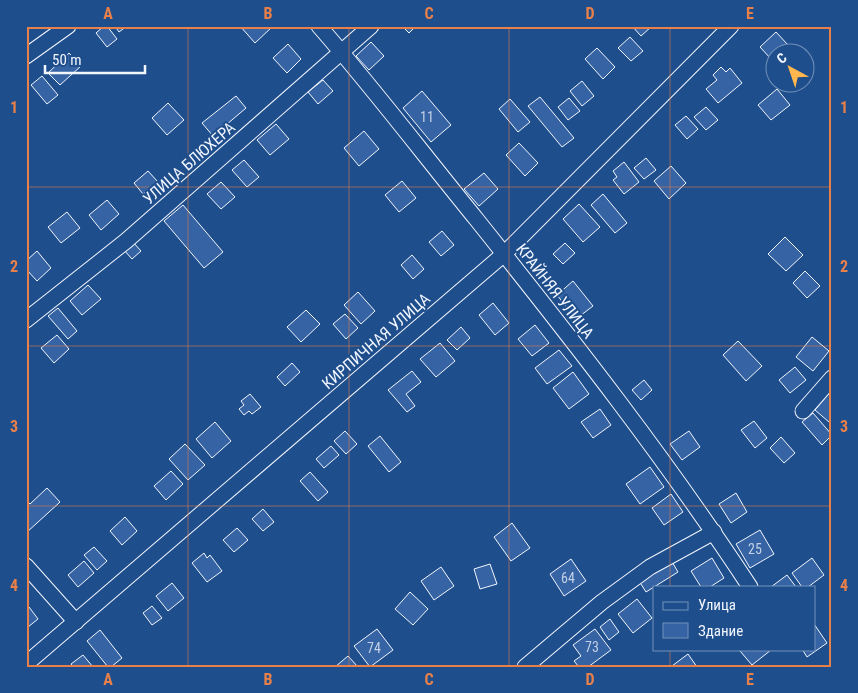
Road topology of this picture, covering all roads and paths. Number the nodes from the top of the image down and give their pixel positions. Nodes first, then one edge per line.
1 (68, 26) edge
2 (319, 26) edge
3 (371, 26) edge
4 (731, 26) edge
5 (342, 53) junction
6 (26, 56) edge
7 (504, 254) junction
8 (26, 320) edge
9 (832, 378) edge
10 (803, 411) dead end
11 (714, 532) junction
12 (26, 566) edge
13 (749, 586) edge
14 (76, 622) junction
15 (26, 664) edge
16 (526, 667) edge

1 - 6 street
2 - 5 street, КРАЙНЯЯ УЛИЦА
3 - 5 street, УЛИЦА БЛЮХЕРА
4 - 7 street, КИРПИЧНАЯ УЛИЦА
5 - 7 street, КРАЙНЯЯ УЛИЦА
5 - 8 street, УЛИЦА БЛЮХЕРА
7 - 11 street, КРАЙНЯЯ УЛИЦА
7 - 14 street, КИРПИЧНАЯ УЛИЦА
9 - 10 street
11 - 13 street, КРАЙНЯЯ УЛИЦА
11 - 16 street
12 - 14 street
14 - 15 street, КИРПИЧНАЯ УЛИЦА

